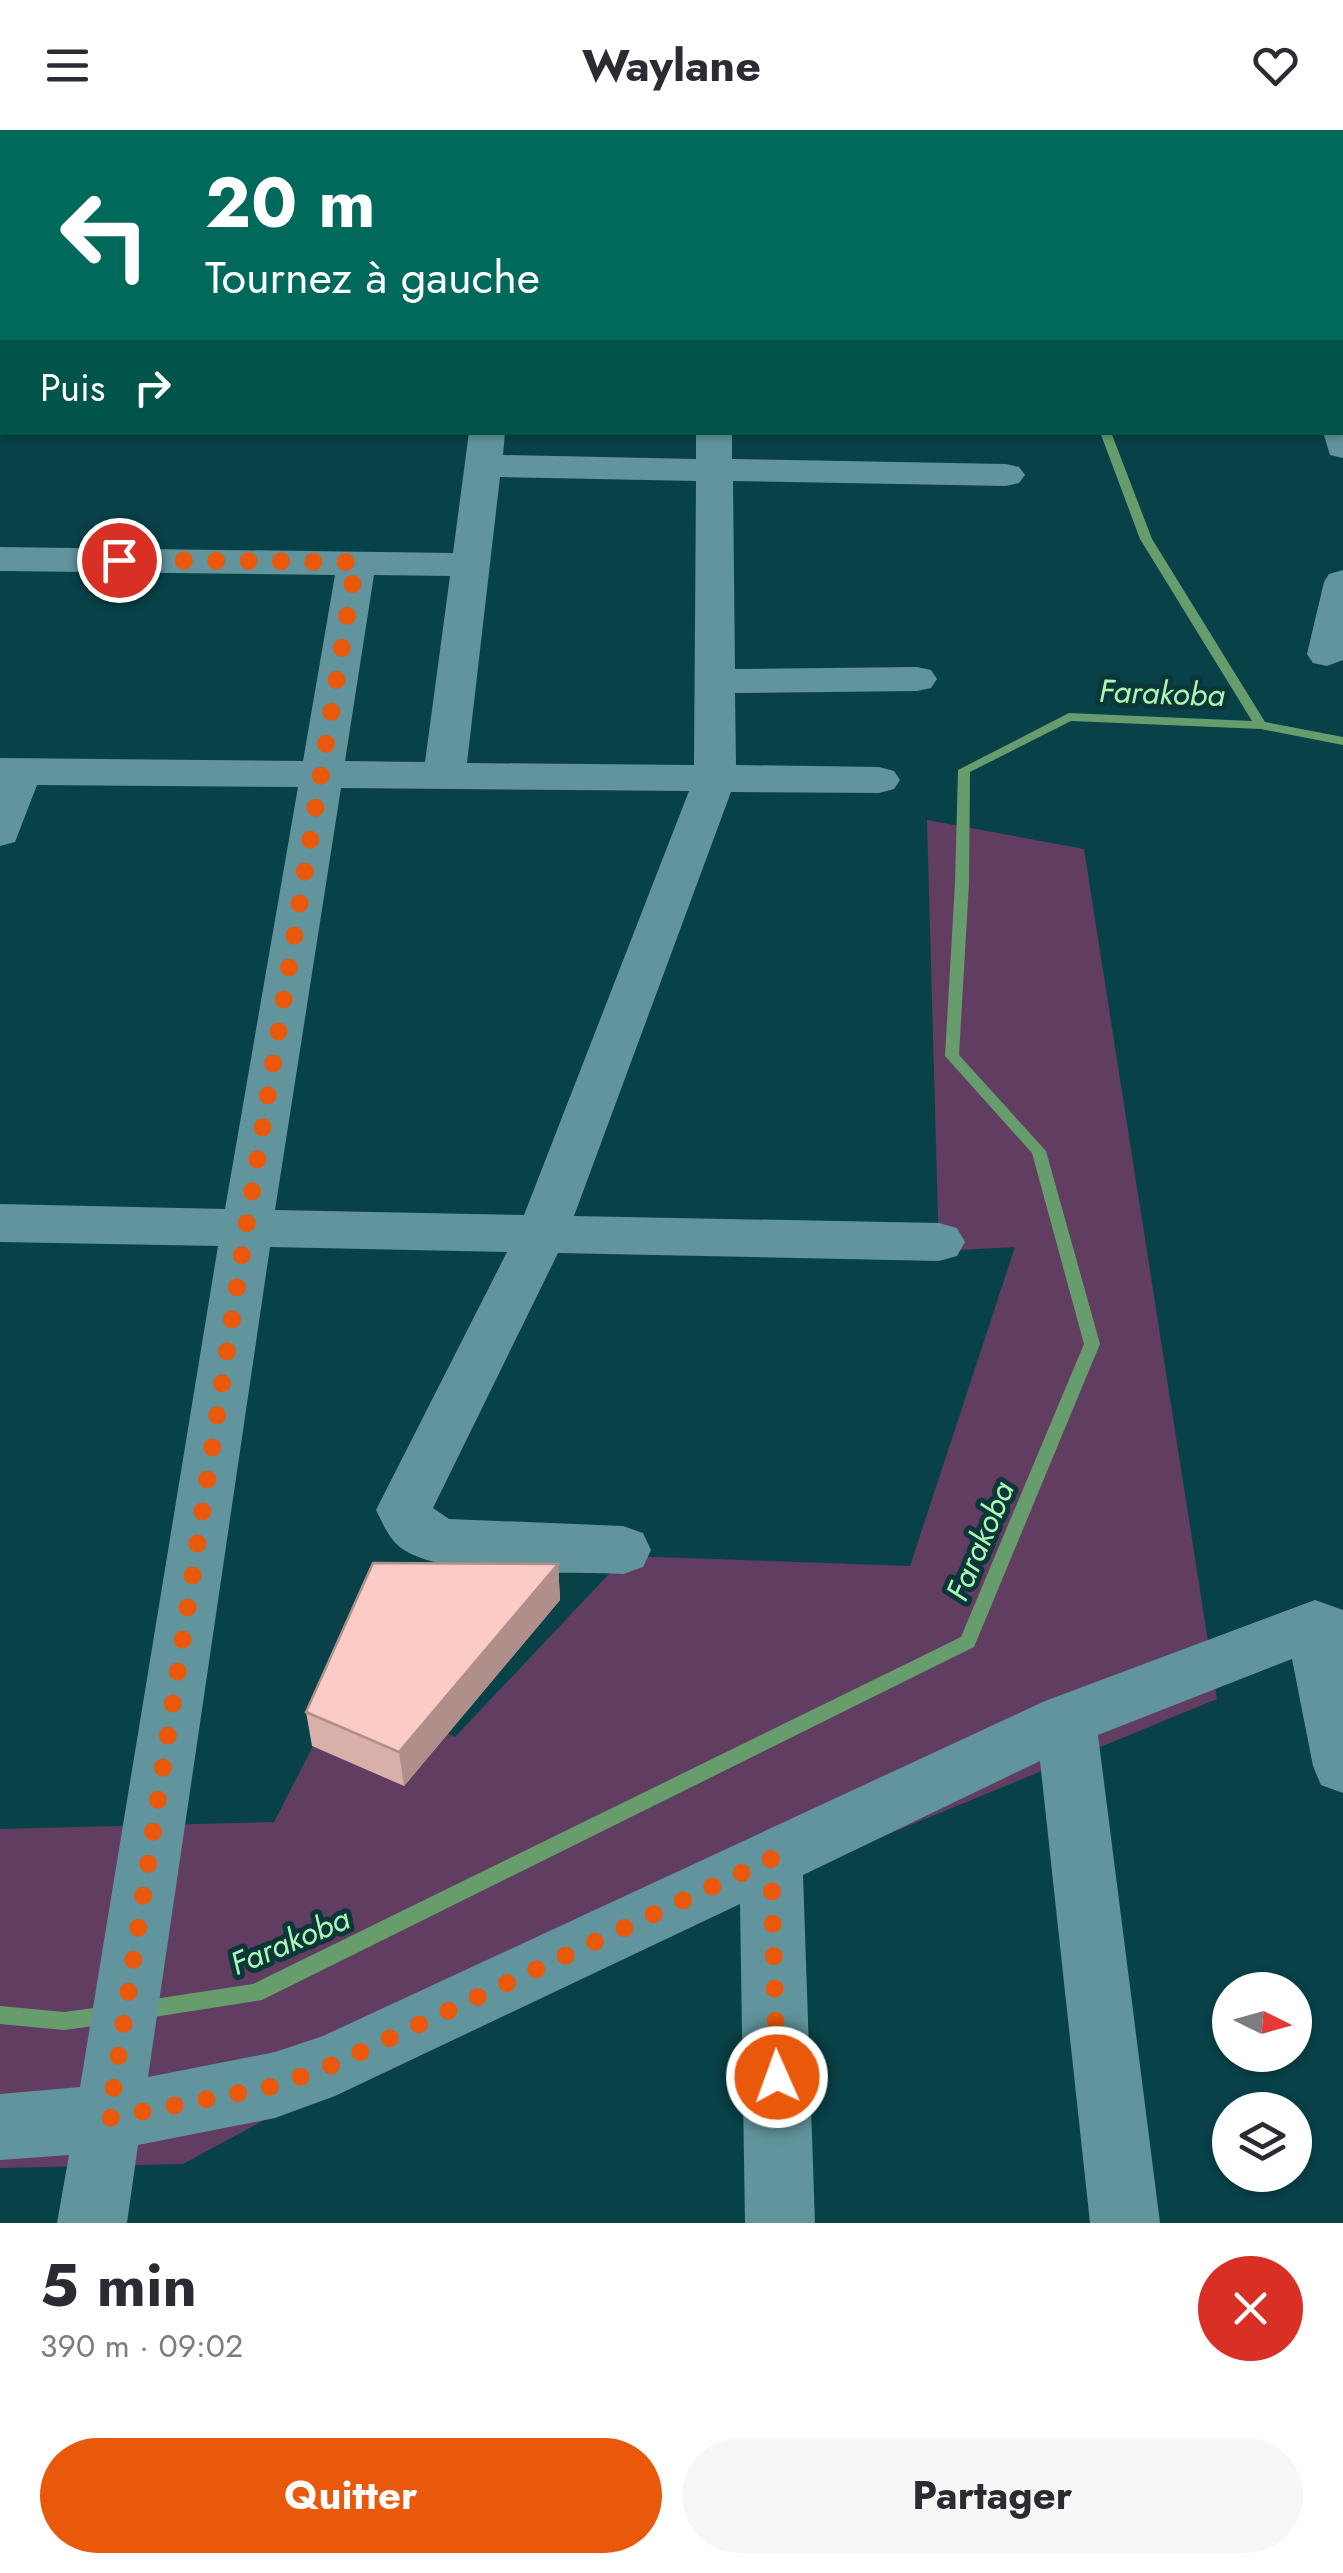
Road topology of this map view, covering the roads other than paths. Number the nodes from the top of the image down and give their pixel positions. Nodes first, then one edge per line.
1 (485, 449) edge
2 (714, 450) edge
3 (1006, 475) dead end
4 (0, 559) edge
5 (356, 562) junction
6 (470, 565) junction
7 (1343, 582) edge
8 (1327, 654) dead end
9 (917, 679) dead end
10 (714, 682) junction
11 (10, 772) edge
12 (322, 775) junction
13 (444, 776) junction
14 (714, 778) junction
15 (879, 780) dead end
16 (0, 832) edge
17 (0, 1223) edge
18 (246, 1228) junction
19 (542, 1234) junction
20 (939, 1242) dead end
21 (623, 1550) dead end
22 (1329, 1630) edge
23 (1066, 1720) junction
24 (1343, 1766) edge
25 (771, 1859) junction
26 (113, 2093) junction
27 (0, 2127) edge
28 (92, 2223) edge
29 (780, 2223) edge
30 (1125, 2223) edge

1 - 2 street
1 - 6 street
2 - 3 street
2 - 10 street
4 - 5 street
5 - 6 street
5 - 12 street
6 - 13 street
7 - 8 street
9 - 10 street
10 - 14 street
11 - 12 street
11 - 16 street
12 - 13 street
12 - 18 street
13 - 14 street
14 - 15 street
14 - 19 street
17 - 18 street
18 - 19 street
18 - 26 street
19 - 20 street
19 - 21 street
22 - 23 street
22 - 24 street
23 - 25 street
23 - 30 street
25 - 26 street
25 - 29 street
26 - 27 street
26 - 28 street

